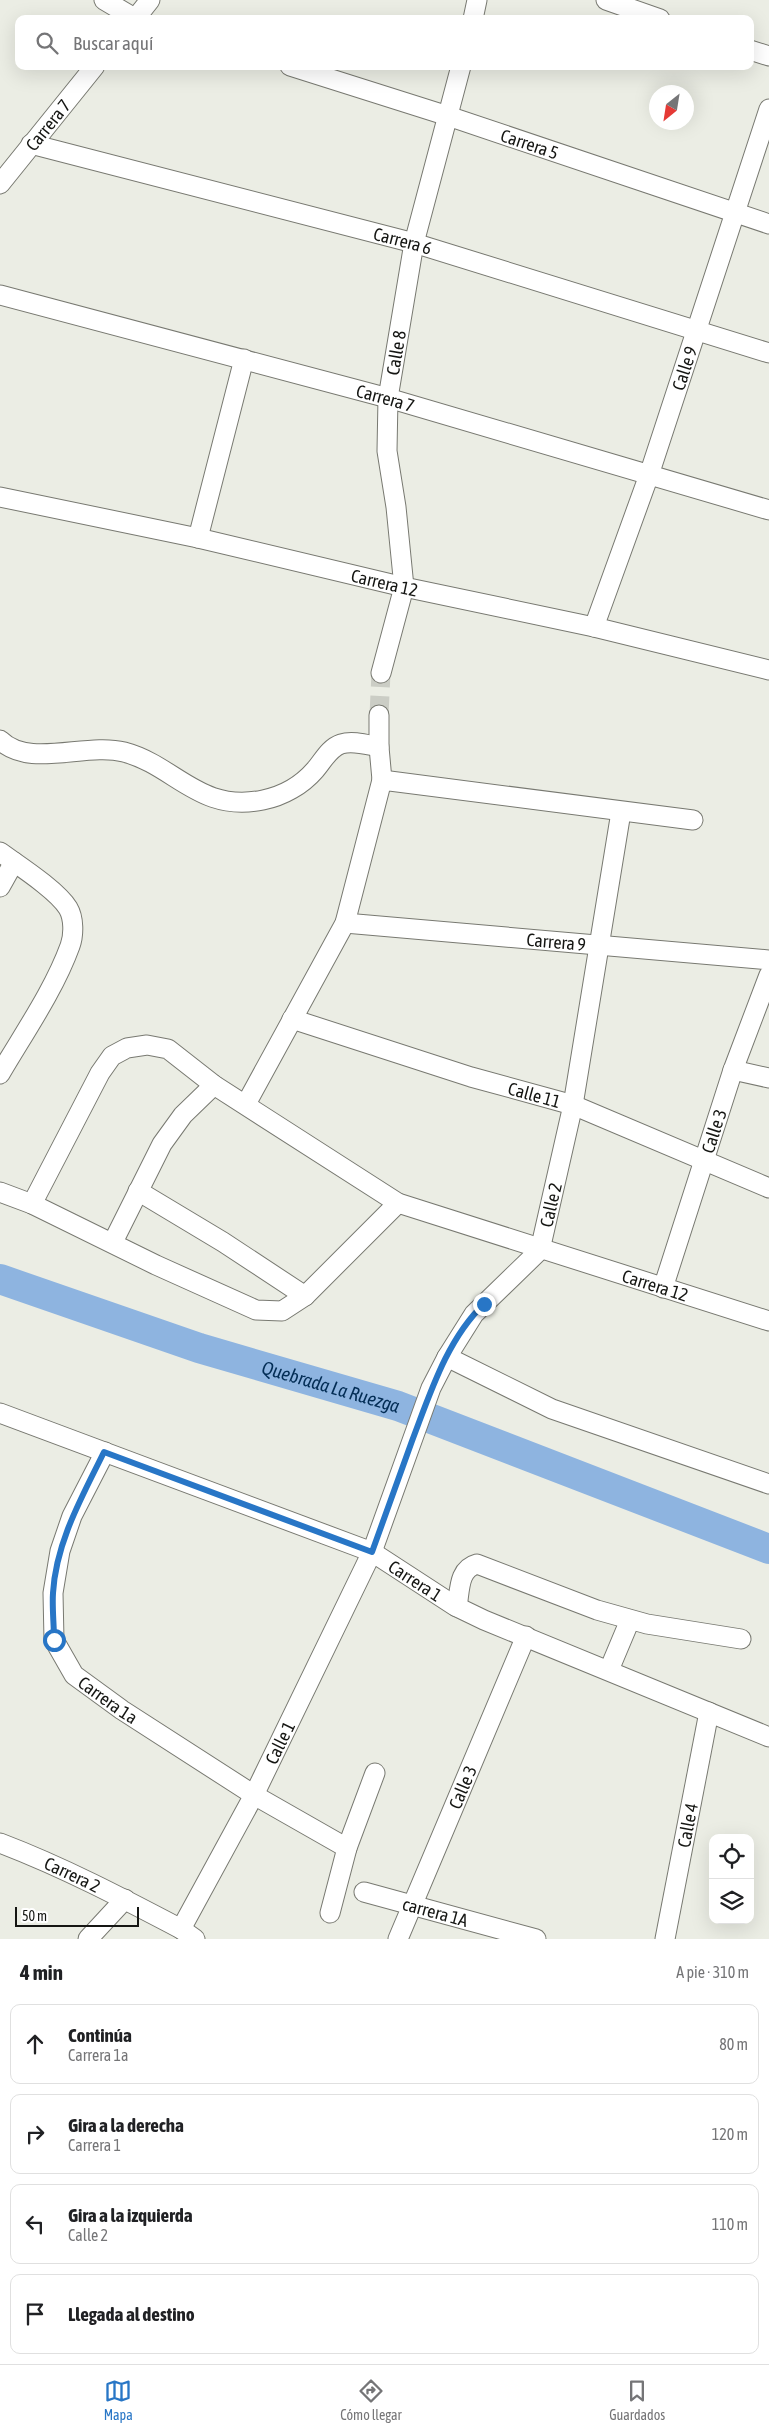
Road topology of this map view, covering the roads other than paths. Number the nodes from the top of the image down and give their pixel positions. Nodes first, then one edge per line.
1 (104, 0) edge
2 (150, 0) edge
3 (477, 0) edge
4 (606, 0) edge
5 (128, 15) edge
6 (138, 15) edge
7 (473, 15) edge
8 (649, 15) edge
9 (754, 51) edge
10 (769, 56) edge
11 (92, 70) edge
12 (303, 70) edge
13 (460, 70) edge
14 (769, 109) edge
15 (448, 116) junction
16 (31, 144) junction
17 (0, 184) edge
18 (733, 213) junction
19 (769, 224) edge
20 (414, 243) junction
21 (0, 295) edge
22 (694, 332) junction
23 (769, 353) edge
24 (244, 359) junction
25 (388, 398) junction
26 (649, 474) junction
27 (0, 497) edge
28 (769, 510) edge
29 (198, 538) junction
30 (404, 587) junction
31 (594, 627) junction
32 (769, 670) edge
33 (380, 673) tunnel mouth
34 (379, 715) tunnel mouth
35 (0, 740) edge
36 (379, 747) junction
37 (382, 780) junction
38 (621, 812) junction
39 (693, 820) dead end
40 (7, 857) edge
41 (0, 886) edge
42 (345, 923) junction
43 (600, 947) junction
44 (769, 960) edge
45 (769, 975) edge
46 (292, 1019) junction
47 (733, 1070) junction
48 (0, 1074) edge
49 (769, 1078) edge
50 (214, 1085) junction
51 (246, 1104) junction
52 (573, 1105) junction
53 (705, 1162) junction
54 (769, 1188) edge
55 (138, 1191) junction
56 (0, 1192) edge
57 (398, 1203) junction
58 (32, 1204) junction
59 (113, 1242) junction
60 (540, 1250) junction
61 (663, 1288) junction
62 (305, 1296) junction
63 (769, 1322) edge
64 (447, 1356) junction
65 (0, 1413) edge
66 (104, 1452) junction
67 (769, 1484) edge
68 (372, 1552) junction
69 (458, 1607) junction
70 (630, 1620) junction
71 (526, 1636) junction
72 (741, 1639) dead end
73 (609, 1670) junction
74 (708, 1712) junction
75 (769, 1737) edge
76 (375, 1773) dead end
77 (254, 1795) junction
78 (0, 1843) edge
79 (347, 1848) junction
80 (364, 1892) dead end
81 (125, 1899) junction
82 (412, 1906) junction
83 (330, 1913) dead end
84 (488, 1933) edge
85 (188, 1934) edge
86 (88, 1939) edge
87 (398, 1939) edge
88 (536, 1939) edge
89 (665, 1939) edge

1 - 5 street
2 - 6 street
3 - 7 street
4 - 8 street
9 - 10 street
11 - 16 street, Carrera 7
12 - 15 street, Carrera 5
13 - 15 street, Calle 8
14 - 18 street, Calle 9
15 - 18 street, Carrera 5
15 - 20 street, Calle 8
16 - 17 street, Carrera 7
16 - 20 street, Carrera 6
18 - 19 street, Carrera 5
18 - 22 street, Calle 9
20 - 22 street, Carrera 6
20 - 25 street, Calle 8
21 - 24 street, Carrera 7
22 - 23 street, Carrera 6
22 - 26 street, Calle 9
24 - 25 street, Carrera 7
24 - 29 street
25 - 26 street, Carrera 7
25 - 30 street, Calle 8
26 - 28 street, Carrera 7
26 - 31 street, Calle 9
27 - 29 street, Carrera 12
29 - 30 street, Carrera 12
30 - 31 street, Carrera 12
30 - 33 street, Calle 8
31 - 32 street, Carrera 12
34 - 36 street
35 - 36 street
36 - 37 street
37 - 38 street
37 - 42 street
38 - 39 street
38 - 43 street, Calle 2
40 - 41 street
40 - 48 street
42 - 43 street, Carrera 9
42 - 46 street
43 - 44 street, Carrera 9
43 - 52 street, Calle 2
45 - 47 street, Calle 3
46 - 51 street
46 - 52 street, Calle 11
47 - 49 street
47 - 53 street, Calle 3
50 - 51 street, Carrera 12
50 - 55 street
50 - 58 street, Carrera 12
51 - 57 street, Carrera 12
52 - 53 street, Calle 11
52 - 60 street, Calle 2
53 - 54 street, Calle 11
53 - 61 street, Calle 3
55 - 59 street
55 - 62 street
56 - 58 street
57 - 60 street, Carrera 12
57 - 62 street
58 - 59 street
59 - 62 street
60 - 61 street, Carrera 12
60 - 64 street, Calle 2
61 - 63 street, Carrera 12
64 - 67 street
64 - 68 street, Calle 2
65 - 66 street, Carrera 1
66 - 68 street, Carrera 1
66 - 77 street, Carrera 1a
68 - 69 street, Carrera 1
68 - 77 street, Calle 1
69 - 70 street
69 - 71 street, Carrera 1
70 - 72 street
70 - 73 street
71 - 73 street, Carrera 1
71 - 82 street, Calle 3
73 - 74 street, Carrera 1
74 - 75 street, Carrera 1
74 - 89 street, Calle 4
76 - 79 street
77 - 79 street, Carrera 1a
77 - 85 street, Calle 1
78 - 81 street, Carrera 2
79 - 83 street
80 - 82 street, carrera 1A
81 - 85 street, Carrera 2
81 - 86 street
82 - 84 street, carrera 1A
82 - 87 street, Calle 3
84 - 88 street, carrera 1A

